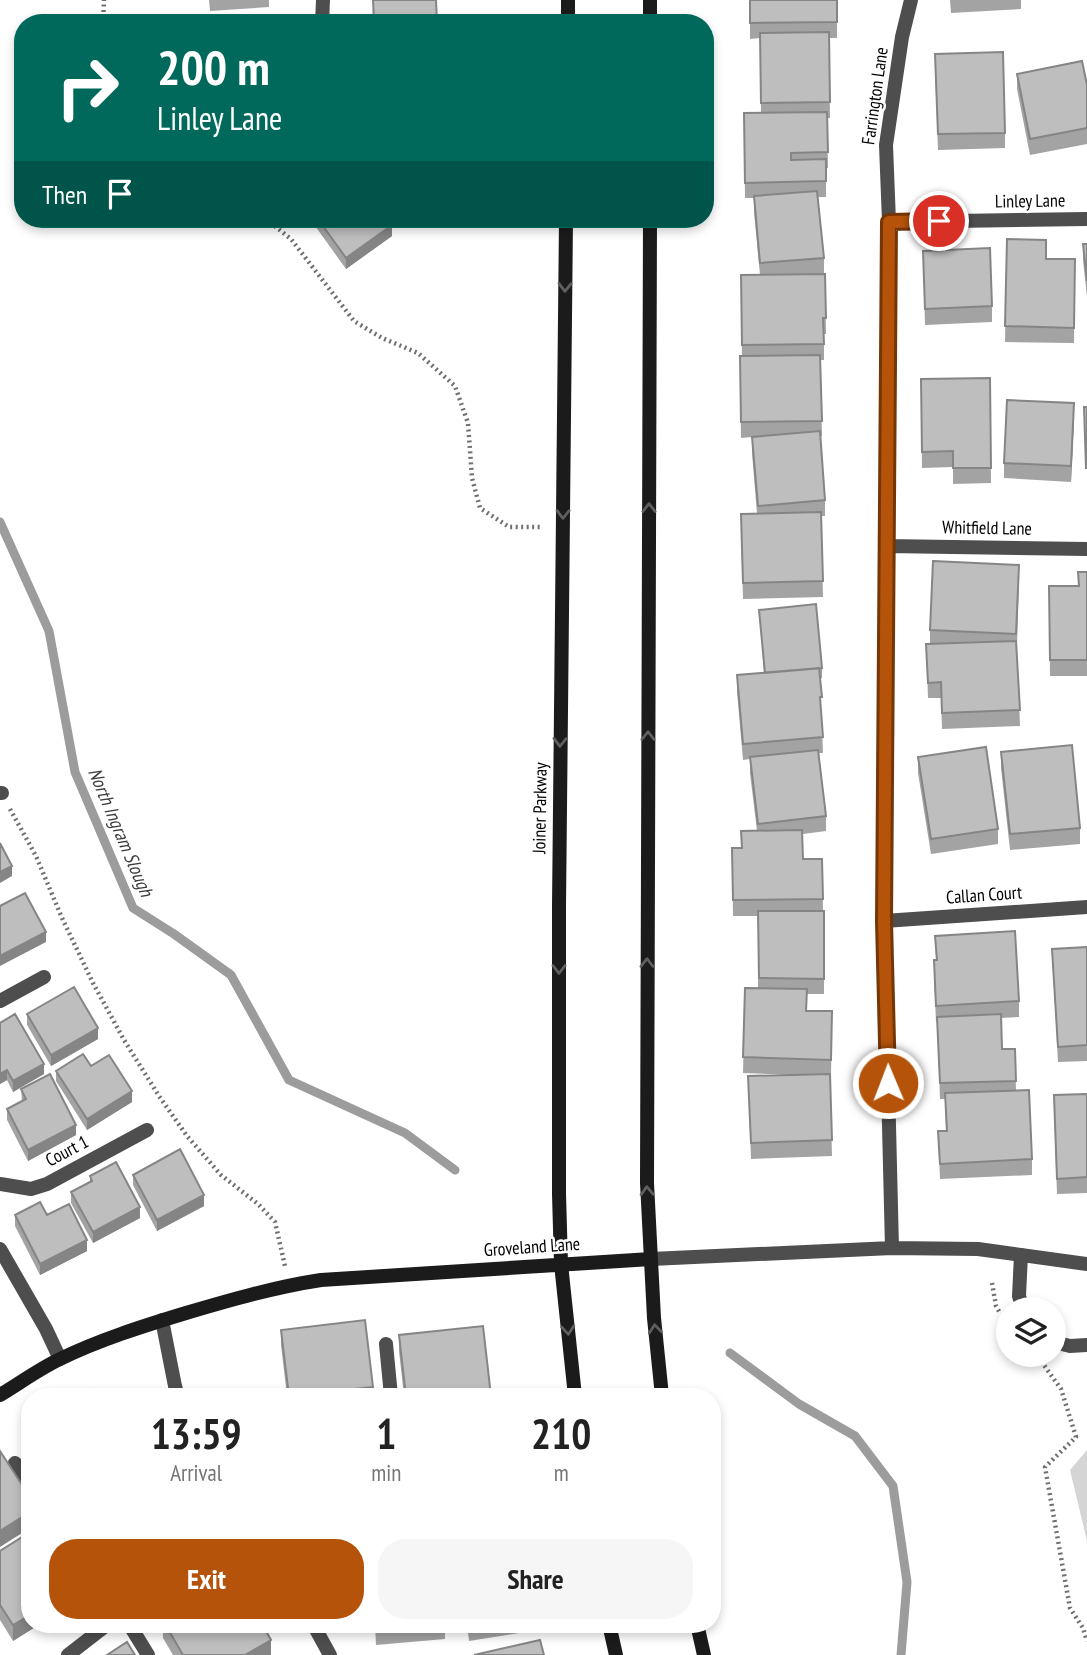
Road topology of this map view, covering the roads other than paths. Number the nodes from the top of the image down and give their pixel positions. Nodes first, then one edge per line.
1 (911, 0) edge
2 (1087, 219) edge
3 (889, 222) junction
4 (566, 228) edge
5 (650, 228) edge
6 (887, 546) junction
7 (1087, 549) edge
8 (1087, 907) edge
9 (884, 921) junction
10 (44, 977) dead end
11 (0, 1001) edge
12 (147, 1130) dead end
13 (0, 1184) edge
14 (892, 1248) junction
15 (0, 1250) edge
16 (1021, 1255) junction
17 (650, 1259) junction
18 (561, 1264) junction
19 (1087, 1264) edge
20 (1019, 1297) edge
21 (162, 1320) junction
22 (386, 1344) dead end
23 (1066, 1345) edge
24 (1087, 1345) edge
25 (60, 1359) junction
26 (176, 1388) edge
27 (390, 1388) edge
28 (574, 1388) edge
29 (661, 1388) edge
30 (0, 1395) edge
31 (15, 1463) dead end
32 (21, 1471) edge
33 (96, 1633) edge
34 (135, 1633) edge
35 (318, 1633) edge
36 (612, 1633) edge
37 (699, 1633) edge
38 (68, 1655) edge
39 (148, 1655) edge
40 (331, 1655) edge
41 (616, 1655) edge
42 (704, 1655) edge

1 - 3 street, Farrington Lane
2 - 3 street, Linley Lane
3 - 6 street, Farrington Lane
4 -> 18 main road, Joiner Parkway
17 -> 5 main road
6 - 7 street, Whitfield Lane
6 - 9 street, Farrington Lane
8 - 9 street, Callan Court
9 - 14 street, Farrington Lane
10 - 11 street
12 - 13 street, Court 1
14 - 16 street, Groveland Lane
14 - 17 street, Groveland Lane
15 - 25 street
16 - 19 street, Groveland Lane
16 - 20 street
17 - 18 main road, Groveland Lane
29 -> 17 main road
18 - 21 main road, Groveland Lane
18 -> 28 main road, Joiner Parkway
21 - 25 main road, Groveland Lane
21 - 26 street
22 - 27 street
23 - 24 street
25 - 30 main road, Groveland Lane
31 - 32 street
33 - 38 street
34 - 39 street
35 - 40 street
36 - 41 main road
37 - 42 main road

